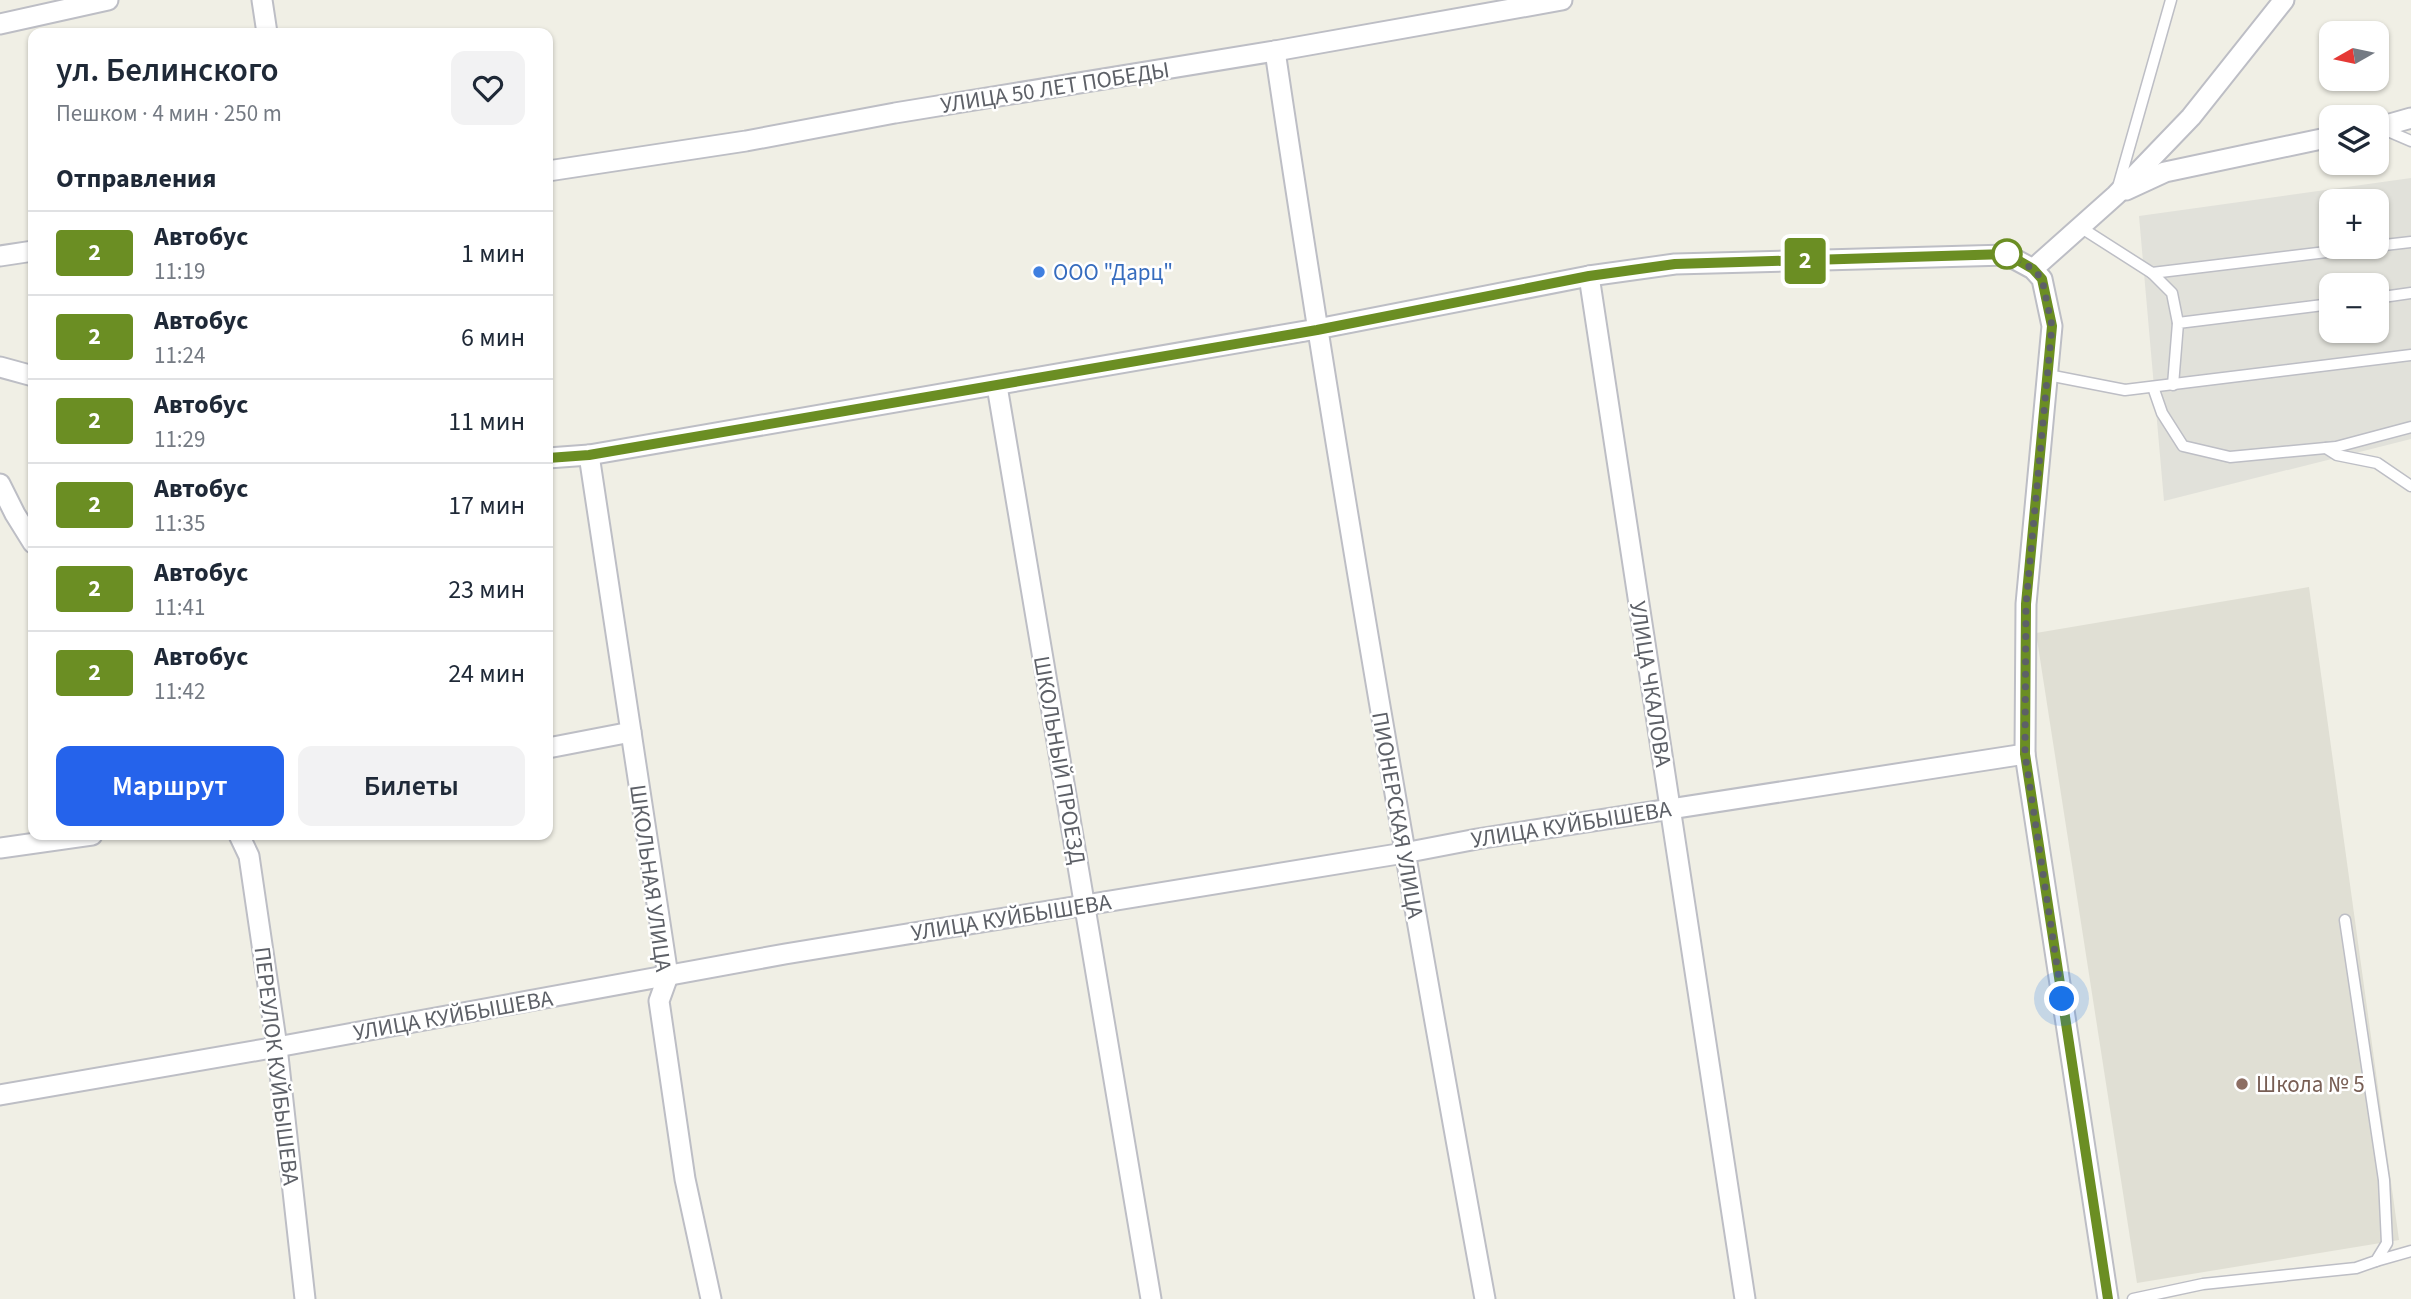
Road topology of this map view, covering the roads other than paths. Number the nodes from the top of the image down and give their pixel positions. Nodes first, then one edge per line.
1 (108, 0) edge
2 (262, 0) edge
3 (1562, 0) edge
4 (2171, 0) edge
5 (2284, 0) edge
6 (0, 24) edge
7 (266, 28) edge
8 (1275, 51) junction
9 (2411, 118) edge
10 (2389, 124) edge
11 (2389, 132) edge
12 (2319, 140) edge
13 (2411, 141) edge
14 (553, 170) edge
15 (2116, 195) junction
16 (2080, 227) junction
17 (2411, 242) edge
18 (2389, 245) edge
19 (28, 252) edge
20 (2319, 253) edge
21 (0, 256) edge
22 (2033, 269) junction
23 (2152, 273) junction
24 (1589, 276) junction
25 (2411, 293) edge
26 (2389, 296) edge
27 (2319, 305) edge
28 (2178, 323) junction
29 (1317, 330) junction
30 (2411, 355) edge
31 (0, 367) edge
32 (2048, 374) junction
33 (28, 375) edge
34 (2173, 385) junction
35 (996, 386) junction
36 (2153, 387) junction
37 (2411, 427) edge
38 (2325, 448) junction
39 (589, 455) junction
40 (553, 458) edge
41 (0, 484) edge
42 (2411, 486) edge
43 (28, 535) edge
44 (631, 732) junction
45 (553, 747) edge
46 (2025, 754) junction
47 (1670, 808) junction
48 (57, 840) edge
49 (241, 840) edge
50 (0, 848) edge
51 (1404, 853) junction
52 (1084, 905) junction
53 (2346, 920) dead end
54 (668, 976) junction
55 (277, 1047) junction
56 (0, 1095) edge
57 (2411, 1251) edge
58 (2376, 1261) junction
59 (305, 1299) edge
60 (711, 1299) edge
61 (1151, 1299) edge
62 (1485, 1299) edge
63 (1745, 1299) edge
64 (2108, 1299) edge
65 (2133, 1299) edge

1 - 6 street
2 - 7 street
3 - 8 street, УЛИЦА 50 ЛЕТ ПОБЕДЫ
4 - 15 lane
5 - 15 street
8 - 14 street, УЛИЦА 50 ЛЕТ ПОБЕДЫ
8 - 29 street, ПИОНЕРСКАЯ УЛИЦА
9 - 10 street
11 - 13 lane
12 - 15 street
15 - 16 street
16 - 22 street
16 - 23 lane
17 - 18 lane
19 - 21 street
20 - 23 lane
22 - 24 street
22 - 32 street
23 - 28 lane
24 - 29 street
24 - 47 street, УЛИЦА ЧКАЛОВА
25 - 26 lane
27 - 28 lane
28 - 34 lane
29 - 35 street
29 - 51 street, ПИОНЕРСКАЯ УЛИЦА
30 - 34 lane
31 - 33 street
32 - 36 lane
32 - 46 street
34 - 36 lane
35 - 39 street
35 - 52 street, ШКОЛЬНЫЙ ПРОЕЗД
36 - 38 lane
37 - 38 lane
38 - 42 lane
39 - 40 street
39 - 44 street, ШКОЛЬНАЯ УЛИЦА
41 - 43 street
44 - 45 street
44 - 54 street, ШКОЛЬНАЯ УЛИЦА
46 - 47 street, УЛИЦА КУЙБЫШЕВА
46 - 64 street
47 - 51 street, УЛИЦА КУЙБЫШЕВА
47 - 63 street, УЛИЦА ЧКАЛОВА
48 - 50 street
49 - 55 street, ПЕРЕУЛОК КУЙБЫШЕВА
51 - 52 street, УЛИЦА КУЙБЫШЕВА
51 - 62 street, ПИОНЕРСКАЯ УЛИЦА
52 - 54 street, УЛИЦА КУЙБЫШЕВА
52 - 61 street, ШКОЛЬНЫЙ ПРОЕЗД
53 - 58 lane
54 - 55 street, УЛИЦА КУЙБЫШЕВА
54 - 60 street, ШКОЛЬНАЯ УЛИЦА
55 - 56 street, УЛИЦА КУЙБЫШЕВА
55 - 59 street, ПЕРЕУЛОК КУЙБЫШЕВА
57 - 58 lane
58 - 65 lane

